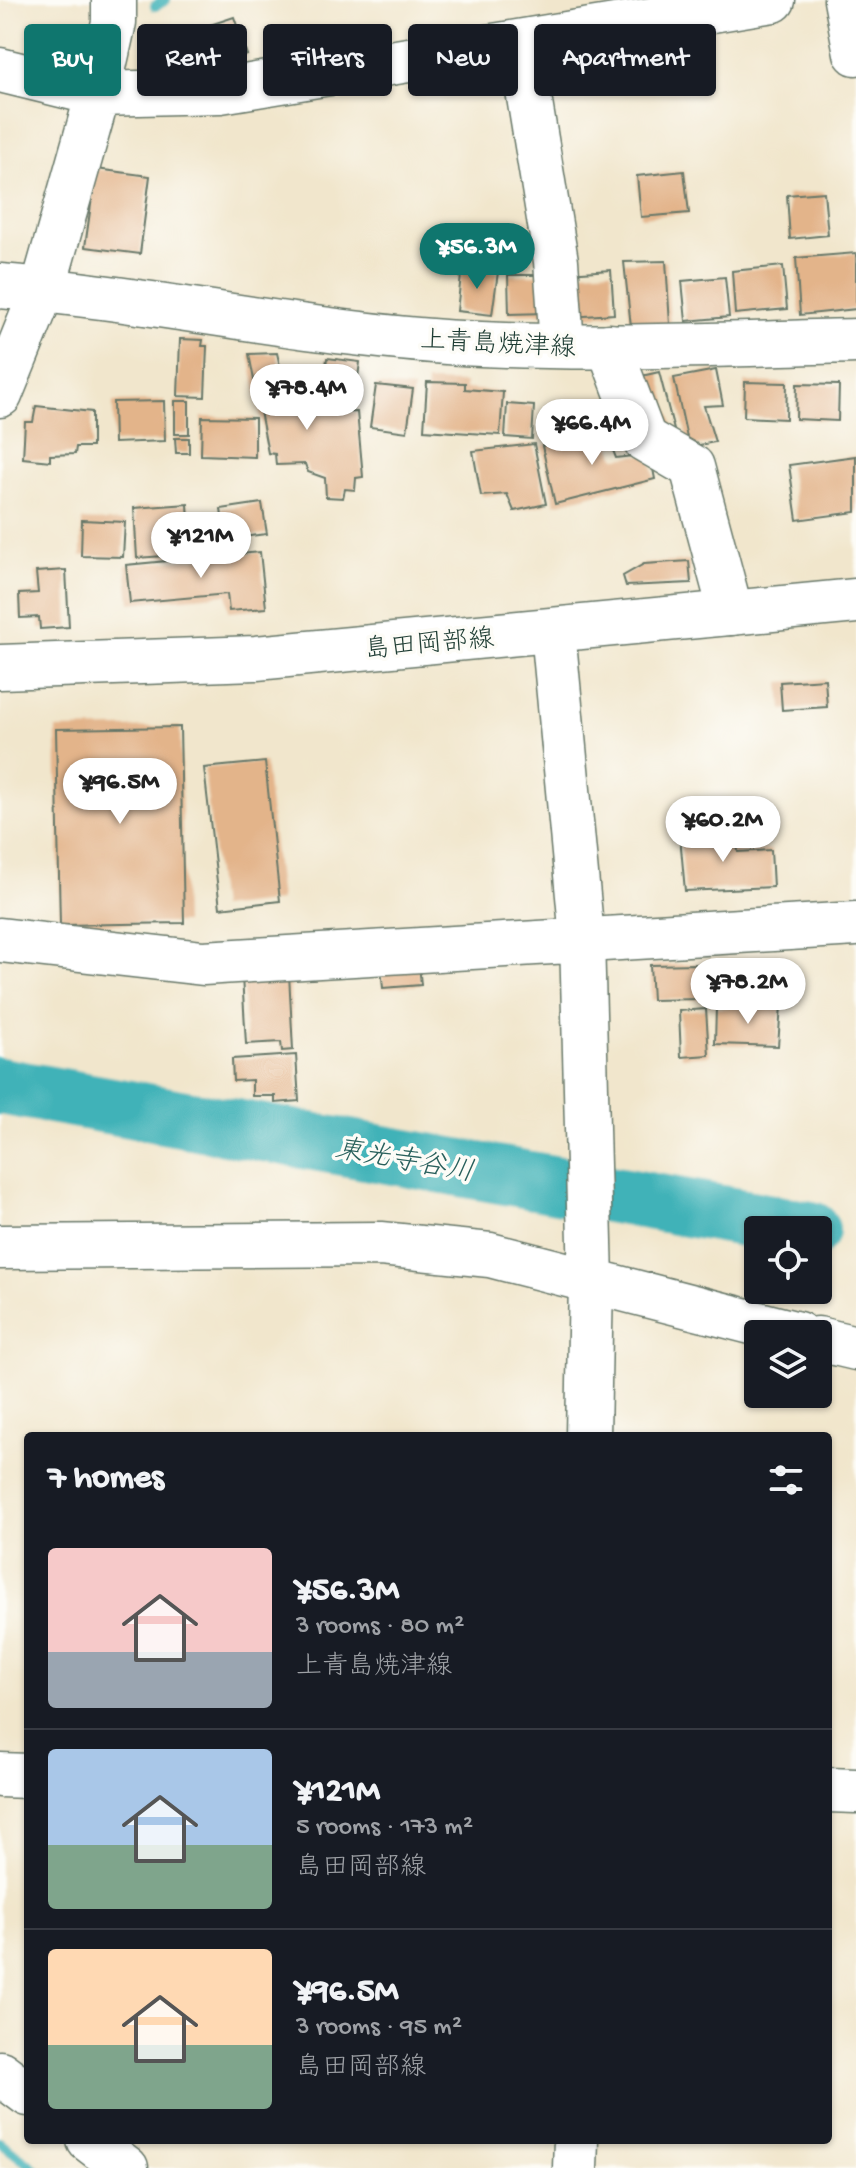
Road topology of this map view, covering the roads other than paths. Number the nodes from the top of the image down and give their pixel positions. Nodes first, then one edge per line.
1 (114, 0) edge
2 (773, 0) edge
3 (846, 0) edge
4 (114, 24) edge
5 (520, 42) junction
6 (856, 53) edge
7 (0, 70) edge
8 (24, 76) edge
9 (121, 93) edge
10 (97, 96) edge
11 (0, 286) edge
12 (43, 289) junction
13 (856, 341) edge
14 (562, 345) junction
15 (609, 346) junction
16 (0, 395) edge
17 (856, 601) edge
18 (731, 613) junction
19 (553, 631) junction
20 (0, 667) edge
21 (856, 924) edge
22 (582, 938) junction
23 (0, 940) edge
24 (0, 1247) edge
25 (591, 1280) junction
26 (744, 1320) edge
27 (832, 1342) edge
28 (856, 1348) edge
29 (588, 1432) edge
30 (0, 1775) edge
31 (24, 1776) edge
32 (832, 1790) edge
33 (856, 1791) edge
34 (0, 2073) edge
35 (24, 2091) edge
36 (94, 2144) edge
37 (576, 2144) edge
38 (126, 2168) edge
39 (575, 2168) edge

1 - 4 street
2 - 5 street
3 - 6 street
5 - 9 street
5 - 14 street
7 - 8 street
10 - 12 street
11 - 12 street, 上青島焼津線
12 - 14 street, 上青島焼津線
12 - 16 street
13 - 15 street, 上青島焼津線
14 - 15 street, 上青島焼津線
15 - 18 street
17 - 18 street, 島田岡部線
18 - 19 street, 島田岡部線
19 - 20 street, 島田岡部線
19 - 22 street
21 - 22 street
22 - 23 street
22 - 25 street
24 - 25 street
25 - 26 street
25 - 29 street
27 - 28 street
30 - 31 street
32 - 33 street
34 - 35 street
36 - 38 street
37 - 39 street

